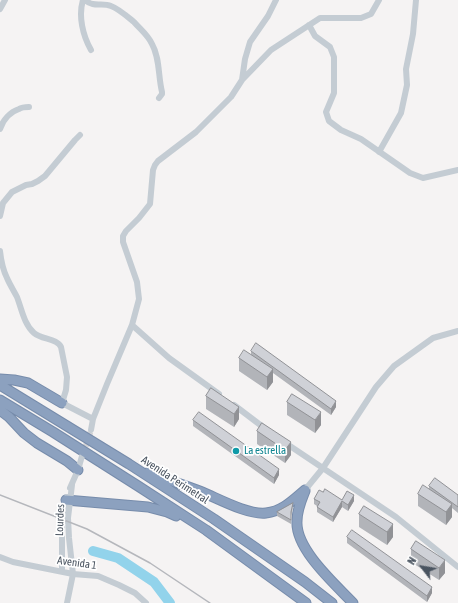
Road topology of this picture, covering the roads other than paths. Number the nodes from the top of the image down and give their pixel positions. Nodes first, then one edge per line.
1 (4, 0) edge
2 (84, 0) edge
3 (276, 0) edge
4 (379, 0) edge
5 (416, 0) edge
6 (0, 9) edge
7 (309, 25) junction
8 (91, 50) dead end
9 (242, 80) junction
10 (160, 98) dead end
11 (29, 107) dead end
12 (0, 129) edge
13 (80, 134) dead end
14 (380, 152) junction
15 (458, 170) edge
16 (0, 216) edge
17 (0, 251) edge
18 (132, 326) junction
19 (458, 331) edge
20 (0, 379) edge
21 (14, 380) junction
22 (0, 386) edge
23 (12, 393) junction
24 (224, 398) edge
25 (0, 400) edge
26 (230, 402) edge
27 (62, 403) junction
28 (0, 410) edge
29 (93, 419) junction
30 (91, 430) tunnel mouth
31 (272, 433) edge
32 (278, 438) edge
33 (82, 456) tunnel mouth
34 (129, 464) junction
35 (323, 468) junction
36 (78, 470) junction
37 (305, 490) junction
38 (68, 500) junction
39 (206, 530) junction
40 (0, 557) edge
41 (458, 567) edge
42 (62, 571) junction
43 (72, 574) junction
44 (67, 603) edge
45 (146, 603) edge
46 (306, 603) edge
47 (332, 603) edge
48 (352, 603) edge

1 - 6 street
2 - 8 street
2 - 10 street
3 - 9 street
4 - 7 street
5 - 14 street
7 - 9 street
7 - 14 street
9 - 18 street
11 - 12 street
13 - 16 street
14 - 15 street
17 - 27 street
18 - 24 street
18 - 29 street
19 - 35 street
20 - 21 highway
21 - 23 highway
21 - 27 highway
22 - 23 highway, Avenida Perimetral
23 - 34 highway, Avenida Perimetral
25 - 39 highway
26 - 31 street
27 - 29 street
28 - 36 highway
29 - 30 street
32 - 35 street
33 - 36 street
34 - 37 highway
34 - 47 highway, Avenida Perimetral
35 - 37 street
35 - 41 street
36 - 38 street
37 - 48 highway
38 - 39 highway
38 - 42 street
38 - 43 street, Lourdes
39 - 46 highway
40 - 42 street, Avenida 1
42 - 43 street, Avenida 1
43 - 44 street, Lourdes
43 - 45 street, Avenida 1

